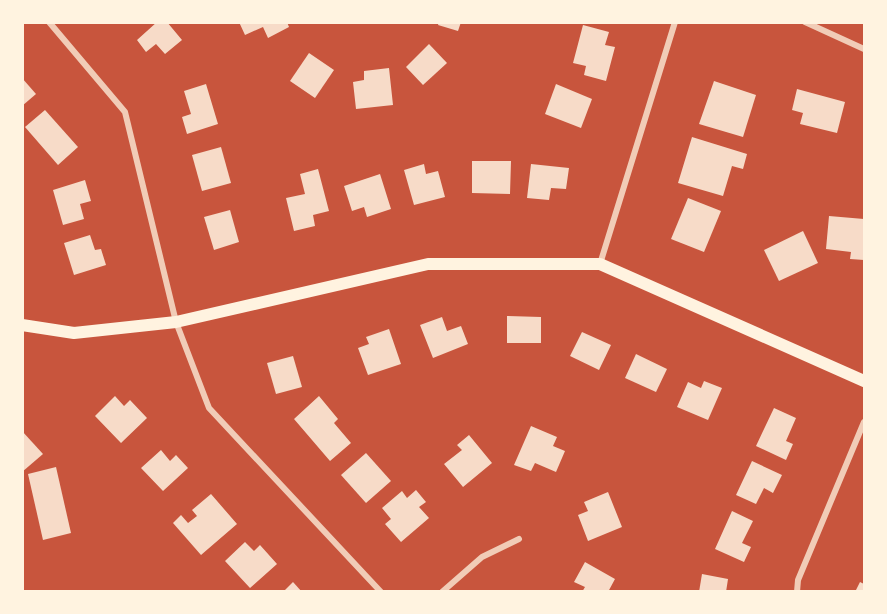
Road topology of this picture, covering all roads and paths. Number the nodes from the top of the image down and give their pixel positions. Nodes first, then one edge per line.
1 (49, 22) edge
2 (675, 22) edge
3 (805, 22) edge
4 (864, 49) edge
5 (600, 264) junction
6 (176, 322) junction
7 (22, 325) edge
8 (864, 381) edge
9 (864, 422) edge
10 (519, 539) dead end
11 (381, 591) edge
12 (442, 591) edge
13 (797, 591) edge

1 - 6 street
2 - 5 street
3 - 4 street
5 - 6 main road
5 - 8 main road
6 - 7 main road
6 - 11 street
9 - 13 street
10 - 12 street

